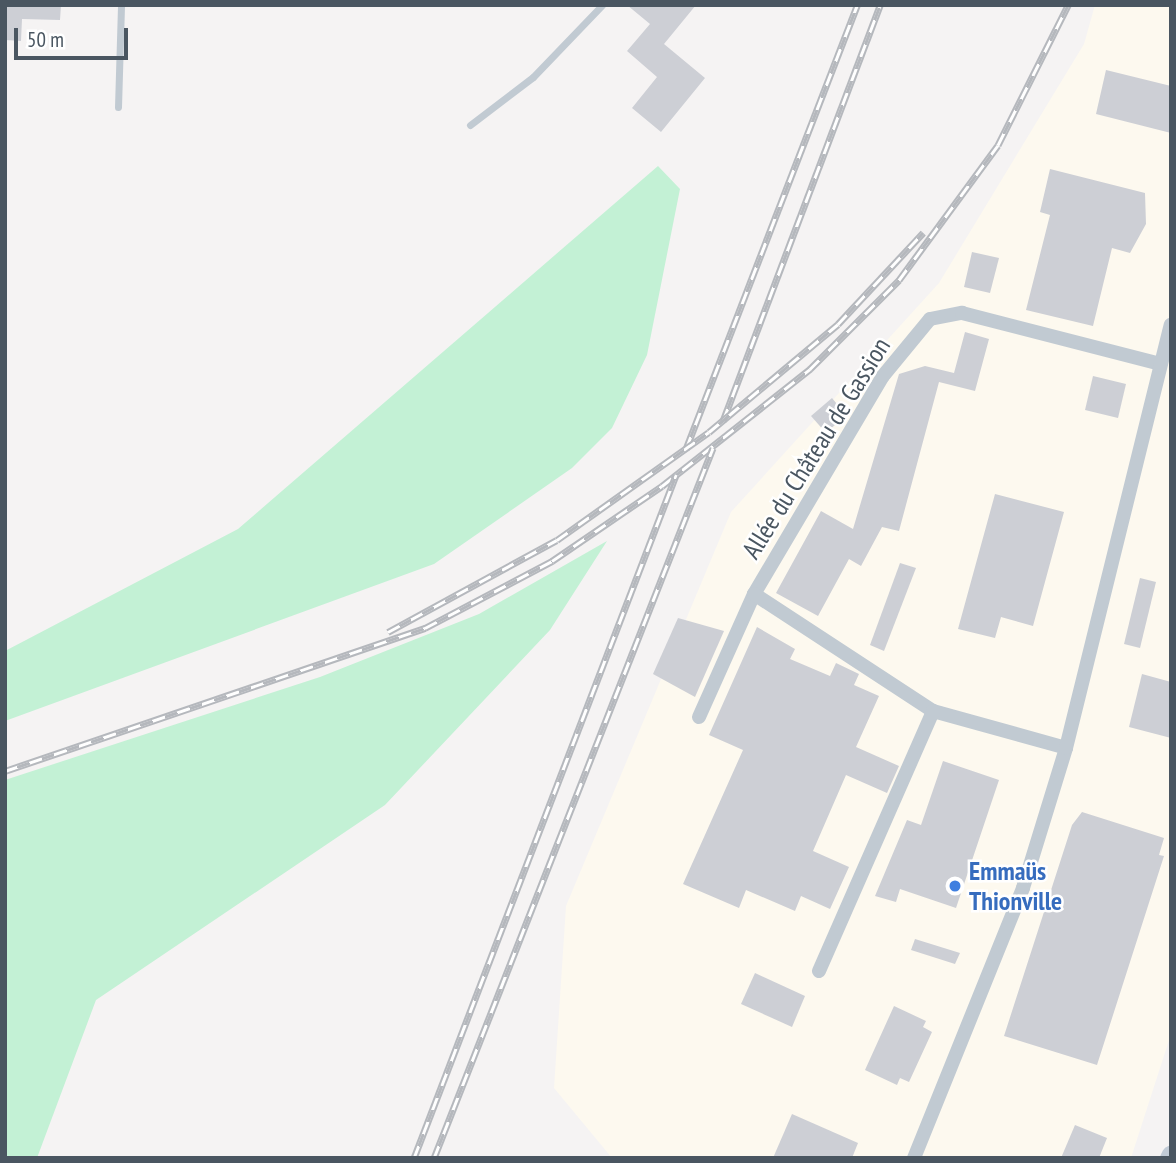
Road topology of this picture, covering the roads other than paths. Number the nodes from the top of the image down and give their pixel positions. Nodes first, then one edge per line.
1 (121, 5) edge
2 (602, 5) edge
3 (118, 107) dead end
4 (470, 125) dead end
5 (1171, 325) edge
6 (1161, 364) junction
7 (754, 594) junction
8 (933, 711) junction
9 (699, 717) dead end
10 (1066, 748) junction
11 (819, 971) dead end
12 (914, 1158) edge

1 - 3 lane
2 - 4 lane
5 - 6 street
6 - 7 street, Allée du Château de Gassion
6 - 10 street
7 - 8 street, Allée du Château de Gassion
7 - 9 street, Allée du Château de Gassion
8 - 10 street, Allée du Château de Gassion
8 - 11 street
10 - 12 street

